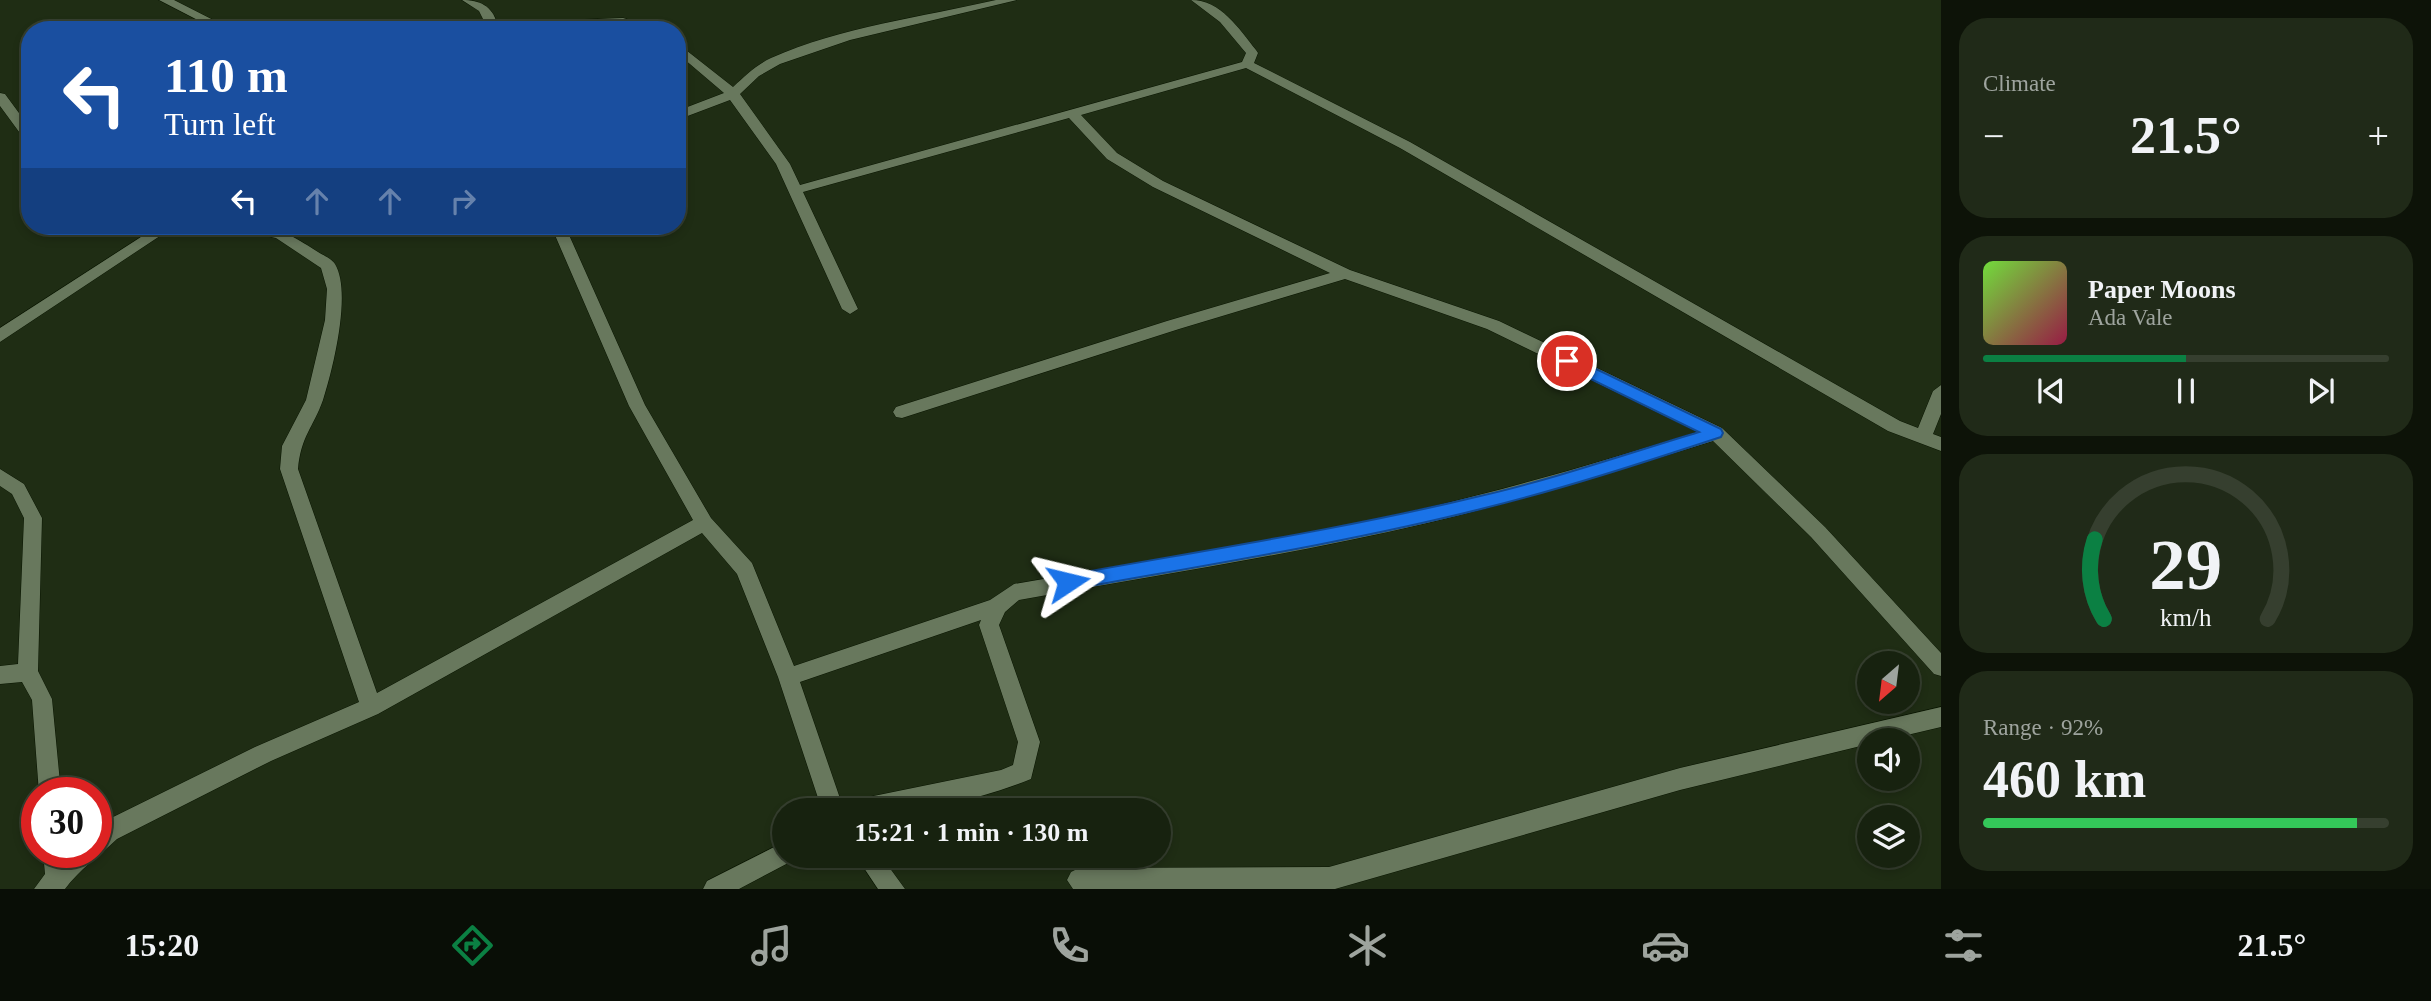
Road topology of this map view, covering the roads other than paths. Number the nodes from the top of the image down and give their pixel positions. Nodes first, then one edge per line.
1 (165, 0) edge
2 (468, 0) edge
3 (496, 0) edge
4 (1011, 0) edge
5 (1197, 0) edge
6 (208, 21) edge
7 (491, 21) edge
8 (686, 55) edge
9 (1247, 64) junction
10 (733, 94) junction
11 (0, 97) edge
12 (686, 112) edge
13 (1073, 114) junction
14 (21, 125) edge
15 (796, 190) junction
16 (153, 235) edge
17 (282, 235) edge
18 (562, 235) edge
19 (1345, 274) junction
20 (850, 309) dead end
21 (8, 323) edge
22 (0, 336) edge
23 (1941, 391) edge
24 (902, 412) dead end
25 (1716, 433) junction
26 (1923, 436) junction
27 (1941, 444) edge
28 (0, 476) edge
29 (704, 523) junction
30 (997, 606) junction
31 (1941, 667) edge
32 (28, 672) junction
33 (0, 675) edge
34 (788, 677) junction
35 (371, 707) junction
36 (1941, 717) edge
37 (49, 777) edge
38 (829, 798) edge
39 (918, 798) edge
40 (112, 830) edge
41 (772, 859) edge
42 (70, 868) edge
43 (876, 868) edge
44 (1079, 880) dead end
45 (51, 885) edge
46 (715, 889) edge
47 (893, 889) edge

1 - 6 street
2 - 7 street
3 - 7 street
4 - 10 street
5 - 9 street
8 - 10 street
9 - 13 street
9 - 26 street
10 - 12 street
10 - 15 street
11 - 14 street
13 - 15 street
13 - 19 street
15 - 20 street
16 - 21 street
17 - 35 street
18 - 29 street
19 - 24 street
19 - 25 street
21 - 22 street
23 - 26 street
25 - 30 street
25 - 31 street
26 - 27 street
28 - 32 street
29 - 34 street
29 - 35 street
30 - 34 street
30 - 39 street
32 - 33 street
32 - 37 street
34 - 38 street
35 - 40 street
36 - 44 street
41 - 46 street
42 - 45 street
43 - 47 street

